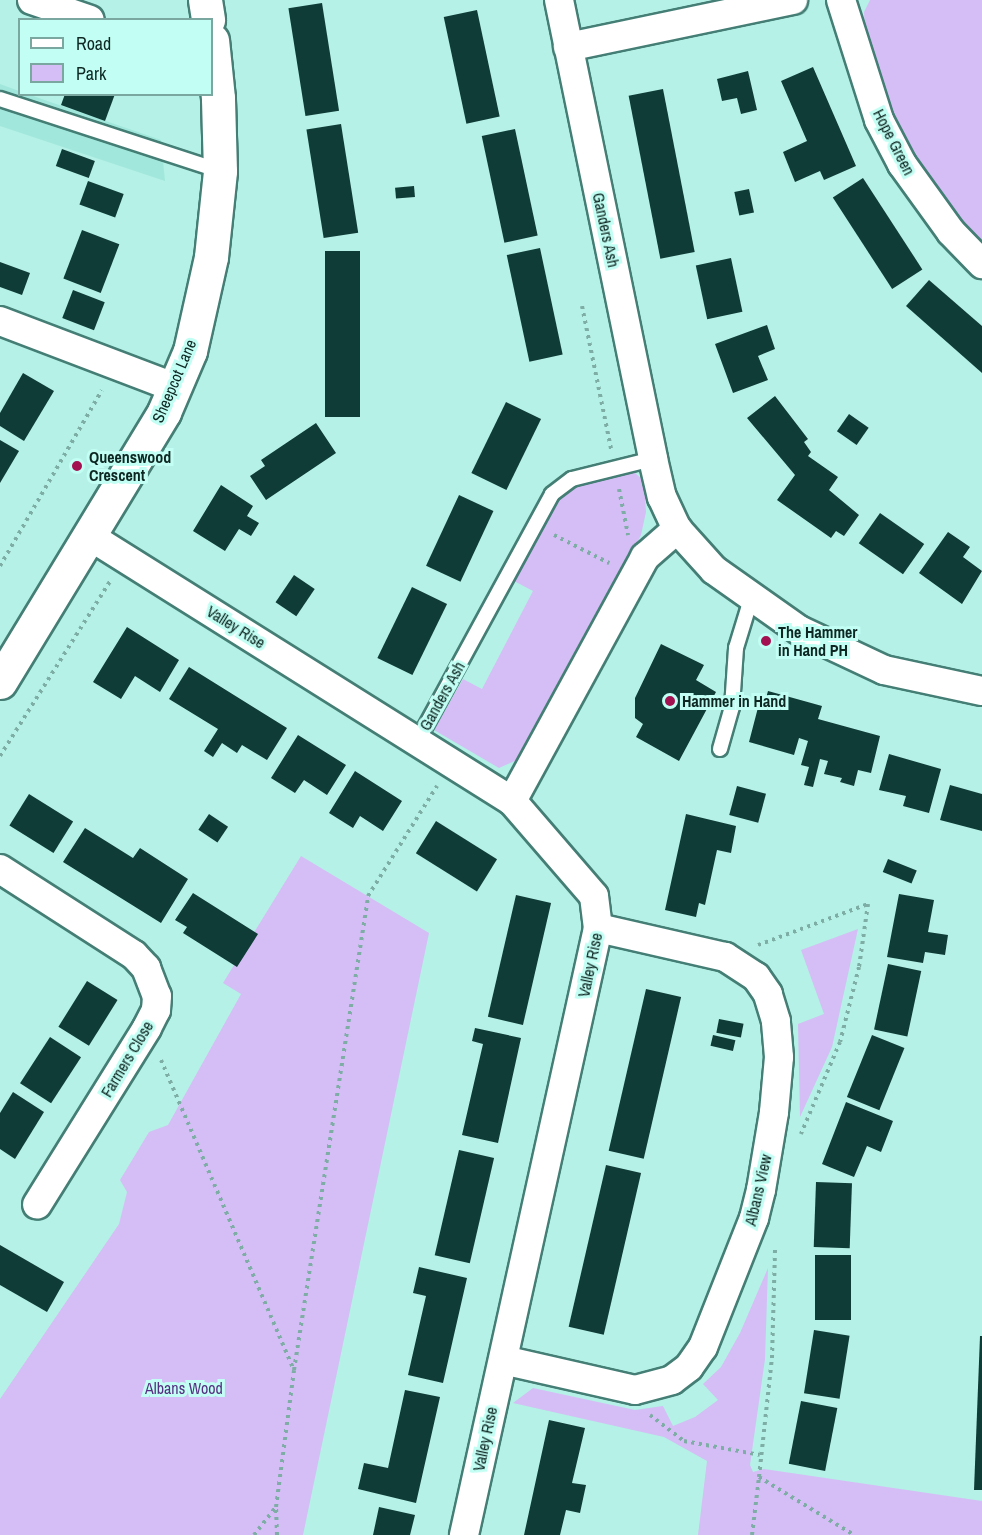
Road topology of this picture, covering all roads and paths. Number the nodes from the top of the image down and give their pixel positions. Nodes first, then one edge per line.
1 (32, 0) edge
2 (205, 0) edge
3 (559, 0) edge
4 (793, 0) edge
5 (841, 0) edge
6 (84, 18) edge
7 (208, 18) edge
8 (568, 47) junction
9 (213, 50) edge
10 (0, 99) edge
11 (220, 171) junction
12 (982, 264) edge
13 (582, 306) dead end
14 (0, 321) edge
15 (136, 373) junction
16 (174, 387) junction
17 (653, 459) junction
18 (615, 468) junction
19 (535, 525) junction
20 (677, 529) junction
21 (91, 537) junction
22 (125, 558) junction
23 (0, 566) edge
24 (627, 573) junction
25 (752, 599) junction
26 (0, 682) edge
27 (982, 691) edge
28 (418, 740) junction
29 (720, 749) dead end
30 (0, 756) edge
31 (452, 761) junction
32 (512, 801) junction
33 (0, 869) edge
34 (598, 928) junction
35 (725, 957) junction
36 (147, 1028) junction
37 (801, 1136) dead end
38 (37, 1205) dead end
39 (754, 1218) junction
40 (503, 1360) junction
41 (294, 1370) junction
42 (635, 1390) junction
43 (760, 1455) junction
44 (759, 1477) junction
45 (276, 1508) junction
46 (254, 1535) edge
47 (277, 1535) edge
48 (464, 1535) edge
49 (752, 1535) edge
50 (854, 1535) edge

1 - 6 street
2 - 7 street
3 - 8 street, Ganders Ash
4 - 8 street
5 - 12 street, Hope Green
8 - 17 street, Ganders Ash
9 - 11 street, Sheepcot Lane
10 - 11 lane
11 - 16 street, Sheepcot Lane
13 - 18 path
14 - 15 street
15 - 16 street
15 - 23 path
16 - 21 street, Sheepcot Lane
17 - 18 lane, Ganders Ash
17 - 20 street, Ganders Ash
18 - 19 lane, Ganders Ash
18 - 24 path
19 - 24 path
19 - 28 lane, Ganders Ash
20 - 24 street
20 - 25 street, Ganders Ash
21 - 22 street, Valley Rise
21 - 26 street, Sheepcot Lane
22 - 28 street, Valley Rise
22 - 30 path
24 - 32 street
25 - 27 street, Ganders Ash
25 - 29 lane
28 - 31 street, Valley Rise
31 - 32 street, Valley Rise
31 - 41 path
32 - 34 street, Valley Rise
33 - 36 street, Farmers Close
34 - 35 street, Albans View
34 - 40 street, Valley Rise
35 - 37 path
35 - 39 street, Albans View
36 - 38 street, Farmers Close
36 - 41 path
39 - 42 street, Albans View
39 - 43 path
40 - 42 street, Albans View
40 - 48 street, Valley Rise
41 - 45 path
42 - 43 path
43 - 44 path
44 - 49 path
44 - 50 path
45 - 46 path
45 - 47 path

